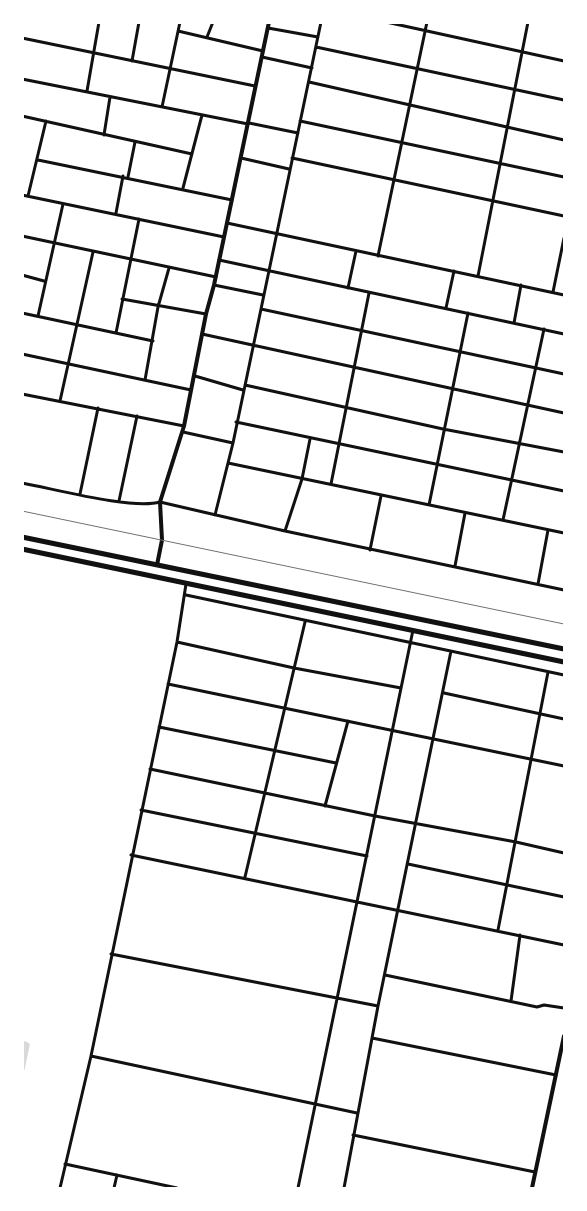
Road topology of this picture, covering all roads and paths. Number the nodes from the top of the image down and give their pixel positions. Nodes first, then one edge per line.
1 (99, 22) edge
2 (139, 22) edge
3 (180, 22) edge
4 (213, 22) edge
5 (269, 22) edge
6 (321, 22) edge
7 (386, 22) edge
8 (427, 22) edge
9 (528, 22) edge
10 (268, 28) junction
11 (178, 31) junction
12 (425, 31) junction
13 (207, 37) junction
14 (318, 37) junction
15 (22, 38) edge
16 (316, 47) junction
17 (263, 51) junction
18 (94, 52) junction
19 (522, 52) junction
20 (262, 56) junction
21 (132, 61) junction
22 (564, 61) edge
23 (170, 67) junction
24 (312, 68) junction
25 (417, 68) junction
26 (22, 79) edge
27 (309, 82) junction
28 (255, 86) junction
29 (514, 90) junction
30 (87, 91) junction
31 (110, 97) junction
32 (564, 100) edge
33 (410, 104) junction
34 (162, 107) junction
35 (202, 115) junction
36 (22, 116) edge
37 (46, 121) junction
38 (300, 121) junction
39 (249, 124) junction
40 (506, 127) junction
41 (298, 133) junction
42 (104, 135) junction
43 (564, 140) edge
44 (135, 142) junction
45 (402, 143) junction
46 (192, 154) junction
47 (241, 158) junction
48 (292, 158) junction
49 (38, 160) junction
50 (500, 163) junction
51 (289, 169) junction
52 (123, 176) junction
53 (128, 177) junction
54 (564, 177) edge
55 (395, 180) junction
56 (183, 188) junction
57 (22, 195) edge
58 (28, 196) junction
59 (232, 200) junction
60 (493, 201) junction
61 (62, 204) junction
62 (116, 214) junction
63 (564, 216) edge
64 (139, 219) junction
65 (227, 223) junction
66 (276, 234) junction
67 (22, 236) edge
68 (224, 237) junction
69 (564, 238) edge
70 (54, 242) junction
71 (356, 251) junction
72 (93, 252) junction
73 (378, 256) junction
74 (130, 259) junction
75 (219, 260) junction
76 (170, 268) junction
77 (268, 271) junction
78 (454, 271) junction
79 (22, 276) edge
80 (478, 276) junction
81 (216, 278) junction
82 (44, 281) junction
83 (214, 285) junction
84 (521, 285) junction
85 (348, 288) junction
86 (553, 292) junction
87 (369, 293) junction
88 (264, 295) junction
89 (564, 295) edge
90 (122, 299) junction
91 (159, 305) junction
92 (446, 308) junction
93 (261, 309) junction
94 (22, 313) edge
95 (468, 313) junction
96 (206, 314) junction
97 (38, 316) junction
98 (514, 323) junction
99 (76, 325) junction
100 (544, 329) junction
101 (360, 331) junction
102 (116, 333) junction
103 (202, 334) junction
104 (564, 334) edge
105 (152, 341) junction
106 (252, 347) junction
107 (460, 351) junction
108 (22, 354) edge
109 (68, 364) junction
110 (536, 368) junction
111 (353, 369) junction
112 (564, 374) edge
113 (194, 376) junction
114 (145, 380) junction
115 (245, 386) junction
116 (451, 389) junction
117 (192, 390) junction
118 (243, 390) junction
119 (22, 394) edge
120 (60, 401) junction
121 (528, 406) junction
122 (346, 407) junction
123 (98, 408) junction
124 (564, 413) edge
125 (137, 416) junction
126 (236, 422) junction
127 (184, 426) junction
128 (443, 429) junction
129 (183, 432) junction
130 (310, 439) junction
131 (521, 442) junction
132 (233, 443) junction
133 (338, 444) junction
134 (564, 452) edge
135 (228, 463) junction
136 (437, 465) junction
137 (302, 479) junction
138 (512, 480) junction
139 (22, 483) edge
140 (330, 484) junction
141 (564, 491) edge
142 (80, 494) junction
143 (381, 496) junction
144 (119, 502) junction
145 (160, 502) junction
146 (429, 505) junction
147 (465, 513) junction
148 (215, 515) junction
149 (503, 520) junction
150 (548, 530) junction
151 (285, 531) junction
152 (564, 534) edge
153 (22, 537) edge
154 (22, 550) edge
155 (370, 550) junction
156 (156, 565) junction
157 (455, 566) junction
158 (186, 584) junction
159 (538, 584) junction
160 (564, 590) edge
161 (186, 595) junction
162 (305, 622) junction
163 (413, 629) junction
164 (177, 642) junction
165 (410, 643) junction
166 (564, 649) edge
167 (451, 652) junction
168 (564, 662) edge
169 (294, 668) junction
170 (548, 672) junction
171 (564, 675) edge
172 (168, 684) junction
173 (401, 688) junction
174 (444, 693) junction
175 (285, 708) junction
176 (540, 714) junction
177 (564, 719) edge
178 (348, 721) junction
179 (158, 727) junction
180 (392, 730) junction
181 (434, 739) junction
182 (275, 751) junction
183 (532, 759) junction
184 (336, 763) junction
185 (564, 766) edge
186 (150, 769) junction
187 (265, 793) junction
188 (325, 806) junction
189 (141, 810) junction
190 (375, 816) junction
191 (416, 824) junction
192 (256, 833) junction
193 (516, 842) junction
194 (564, 853) edge
195 (131, 855) junction
196 (367, 856) junction
197 (408, 864) junction
198 (246, 877) junction
199 (507, 884) junction
200 (564, 897) edge
201 (357, 901) junction
202 (398, 910) junction
203 (498, 930) junction
204 (520, 935) junction
205 (564, 945) edge
206 (112, 954) junction
207 (385, 975) junction
208 (337, 998) junction
209 (511, 1001) junction
210 (378, 1006) junction
211 (564, 1008) edge
212 (564, 1036) edge
213 (372, 1038) junction
214 (91, 1056) junction
215 (556, 1075) junction
216 (316, 1104) junction
217 (357, 1113) junction
218 (353, 1135) junction
219 (65, 1164) junction
220 (535, 1172) junction
221 (116, 1175) junction
222 (158, 1186) edge
223 (60, 1188) edge
224 (114, 1188) edge
225 (177, 1188) edge
226 (298, 1188) edge
227 (344, 1188) edge
228 (532, 1188) edge

1 - 18 street
2 - 21 street
3 - 11 street
4 - 13 street
5 - 10 street
6 - 14 street
7 - 12 street
8 - 12 street
9 - 19 street
10 - 14 street
10 - 17 street
11 - 13 street
11 - 23 street
12 - 19 street
12 - 25 street
13 - 17 street
14 - 16 street
15 - 18 street
16 - 24 street
16 - 25 street
17 - 20 street
18 - 21 street
18 - 30 street
19 - 22 street
19 - 29 street
20 - 24 street
20 - 28 street
21 - 23 street
23 - 28 street
23 - 34 street
24 - 27 street
25 - 29 street
25 - 33 street
26 - 30 street
27 - 33 street
27 - 38 street
28 - 39 street
29 - 32 street
29 - 40 street
30 - 31 street
31 - 34 street
31 - 42 street
33 - 40 street
33 - 45 street
34 - 35 street
35 - 39 street
35 - 46 street
36 - 37 street
37 - 42 street
37 - 49 street
38 - 41 street
38 - 45 street
39 - 41 street
39 - 47 street
40 - 43 street
40 - 50 street
41 - 48 street
42 - 44 street
44 - 46 street
44 - 53 street
45 - 50 street
45 - 55 street
46 - 56 street
47 - 51 street
47 - 59 street
48 - 51 street
48 - 55 street
49 - 52 street
49 - 58 street
50 - 54 street
50 - 60 street
51 - 66 street
52 - 53 street
52 - 62 street
53 - 56 street
55 - 60 street
55 - 73 street
56 - 59 street
57 - 58 street
58 - 61 street
59 - 65 street
60 - 63 street
60 - 80 street
61 - 62 street
61 - 70 street
62 - 64 street
64 - 68 street
64 - 74 street
65 - 66 street
65 - 68 street
66 - 71 street
66 - 77 street
67 - 70 street
68 - 75 street
69 - 86 street
70 - 72 street
70 - 82 street
71 - 73 street
71 - 85 street
72 - 74 street
72 - 99 street
73 - 78 street
74 - 76 street
74 - 90 street
75 - 77 street
75 - 81 street
76 - 81 street
76 - 91 street
77 - 85 street
77 - 88 street
78 - 80 street
78 - 92 street
79 - 82 street
80 - 84 street
81 - 83 street
82 - 97 street
83 - 88 street
83 - 96 street
84 - 86 street
84 - 98 street
85 - 87 street
86 - 89 street
87 - 92 street
87 - 101 street
88 - 93 street
90 - 91 street
90 - 102 street
91 - 96 street
91 - 105 street
92 - 95 street
93 - 101 street
93 - 106 street
94 - 97 street
95 - 98 street
95 - 107 street
96 - 103 street
97 - 99 street
98 - 100 street
99 - 102 street
99 - 109 street
100 - 104 street
100 - 110 street
101 - 107 street
101 - 111 street
102 - 105 street
103 - 106 street
103 - 113 street
105 - 114 street
106 - 111 street
106 - 115 street
107 - 110 street
107 - 116 street
108 - 109 street
109 - 114 street
109 - 120 street
110 - 112 street
110 - 121 street
111 - 116 street
111 - 122 street
113 - 117 street
113 - 118 street
114 - 117 street
115 - 118 street
115 - 122 street
116 - 121 street
116 - 128 street
117 - 127 street
118 - 126 street
119 - 120 street
120 - 123 street
121 - 124 street
121 - 131 street
122 - 128 street
122 - 133 street
123 - 125 street
123 - 142 street
125 - 127 street
125 - 144 street
126 - 130 street
126 - 132 street
127 - 129 street
128 - 131 street
128 - 136 street
129 - 132 street
129 - 145 street
130 - 133 street
130 - 137 street
131 - 134 street
131 - 138 street
132 - 135 street
133 - 136 street
133 - 140 street
135 - 137 street
135 - 148 street
136 - 138 street
136 - 146 street
137 - 140 street
137 - 151 street
138 - 141 street
138 - 149 street
139 - 142 street
140 - 143 street
142 - 144 street
143 - 146 street
143 - 155 street
144 - 145 street
145 - 148 street
145 - 156 street
146 - 147 street
147 - 149 street
147 - 157 street
148 - 151 street
149 - 150 street
150 - 152 street
150 - 159 street
151 - 155 street
153 - 156 highway
154 - 158 highway
155 - 157 street
156 - 166 highway
157 - 159 street
158 - 161 street
158 - 163 highway
159 - 160 street
161 - 162 street
161 - 164 street
162 - 165 street
162 - 169 street
163 - 165 street
163 - 168 highway
164 - 169 street
164 - 172 street
165 - 167 street
165 - 173 street
167 - 170 street
167 - 174 street
169 - 173 street
169 - 175 street
170 - 171 street
170 - 176 street
172 - 175 street
172 - 179 street
173 - 180 street
174 - 176 street
174 - 181 street
175 - 178 street
175 - 182 street
176 - 177 street
176 - 183 street
178 - 180 street
178 - 184 street
179 - 182 street
179 - 186 street
180 - 181 street
180 - 190 street
181 - 183 street
181 - 191 street
182 - 184 street
182 - 187 street
183 - 185 street
183 - 193 street
184 - 188 street
186 - 187 street
186 - 189 street
187 - 188 street
187 - 192 street
188 - 190 street
189 - 192 street
189 - 195 street
190 - 191 street
190 - 196 street
191 - 193 street
191 - 197 street
192 - 196 street
192 - 198 street
193 - 194 street
193 - 199 street
195 - 198 street
195 - 206 street
196 - 201 street
197 - 199 street
197 - 202 street
198 - 201 street
199 - 200 street
199 - 203 street
201 - 202 street
201 - 208 street
202 - 203 street
202 - 207 street
203 - 204 street
204 - 205 street
204 - 209 street
206 - 208 street
206 - 214 street
207 - 209 street
207 - 210 street
208 - 210 street
208 - 216 street
209 - 211 street
210 - 213 street
212 - 215 street
213 - 215 street
213 - 217 street
214 - 216 street
214 - 219 street
215 - 220 street
216 - 217 street
216 - 226 street
217 - 218 street
218 - 220 street
218 - 227 street
219 - 221 street
219 - 223 street
220 - 228 street
221 - 222 street
221 - 224 street
222 - 225 street

